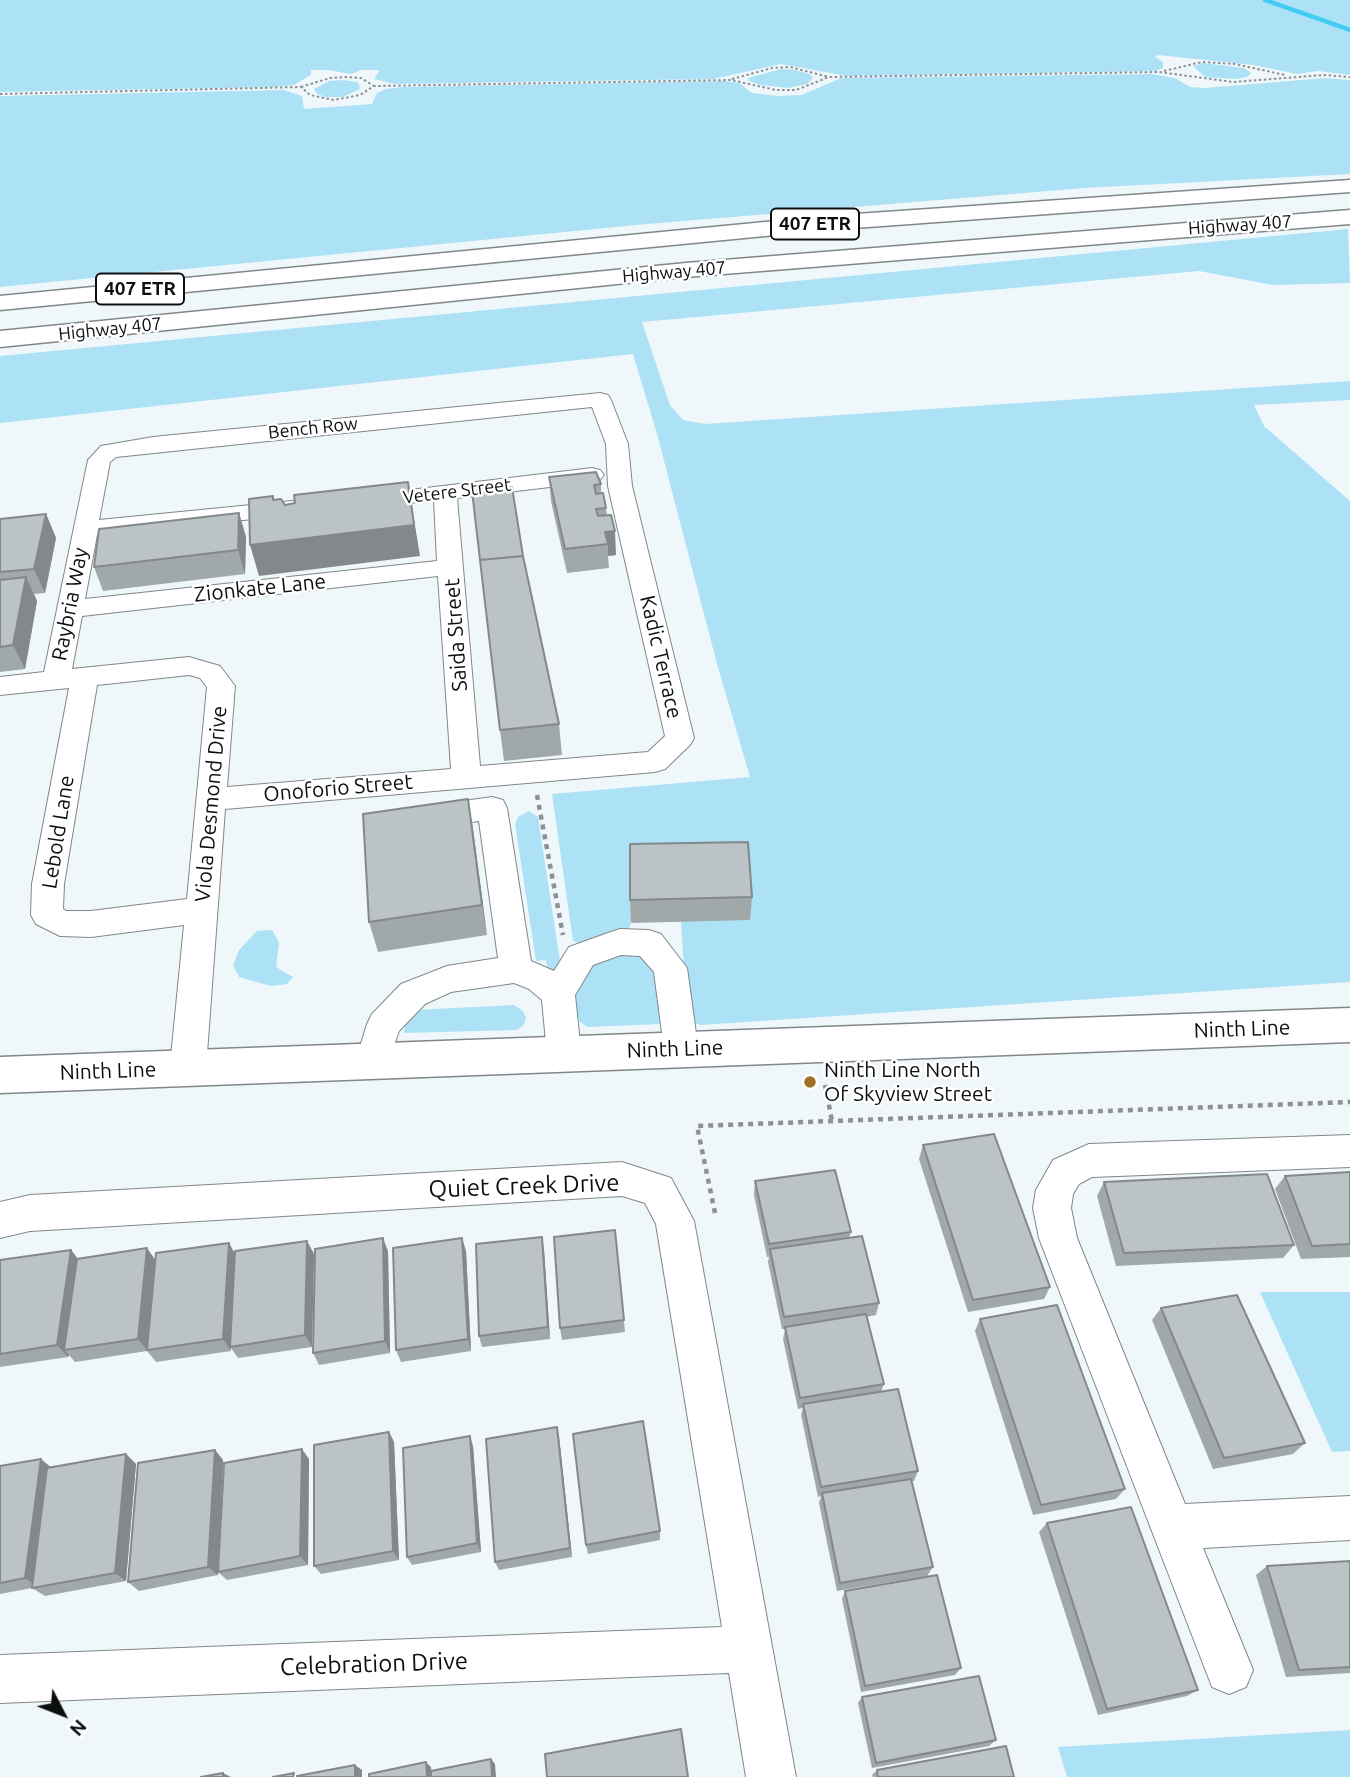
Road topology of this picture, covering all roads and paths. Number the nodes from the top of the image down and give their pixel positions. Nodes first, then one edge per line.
1 (1159, 72) junction
2 (1290, 76) junction
3 (829, 77) junction
4 (1350, 77) edge
5 (731, 80) junction
6 (374, 86) junction
7 (301, 88) junction
8 (0, 94) edge
9 (1350, 187) edge
10 (1350, 217) edge
11 (0, 303) edge
12 (0, 339) edge
13 (600, 400) joint
14 (620, 473) junction
15 (445, 494) junction
16 (348, 503) edge
17 (320, 506) edge
18 (85, 528) junction
19 (451, 566) junction
20 (69, 609) junction
21 (70, 679) junction
22 (0, 686) edge
23 (466, 777) junction
24 (537, 795) dead end
25 (211, 799) junction
26 (418, 818) edge
27 (201, 910) junction
28 (580, 956) junction
29 (516, 969) junction
30 (558, 994) junction
31 (1350, 1025) edge
32 (681, 1048) junction
33 (564, 1053) junction
34 (373, 1060) junction
35 (188, 1068) junction
36 (0, 1075) edge
37 (825, 1085) dead end
38 (1350, 1102) edge
39 (832, 1121) junction
40 (1350, 1151) edge
41 (715, 1213) dead end
42 (0, 1220) edge
43 (1350, 1518) edge
44 (1172, 1527) junction
45 (748, 1648) junction
46 (1229, 1670) dead end
47 (0, 1679) edge
48 (771, 1777) edge

1 - 2 path
1 - 2 path
1 - 3 path
2 - 4 path
3 - 5 path
3 - 5 path
5 - 6 path
6 - 7 path
6 - 7 path
7 - 8 path
9 - 11 main road, Highway 407 / 407 ETR
10 - 12 main road, Highway 407 / 407 ETR
13 - 14 street, Kadic Terrace
13 - 18 street, Bench Row
14 - 15 street, Vetere Street
14 - 23 street, Kadic Terrace
15 - 16 street, Vetere Street
15 - 19 street, Saida Street
17 - 18 street
18 - 20 street, Raybria Way
19 - 20 street, Zionkate Lane
19 - 23 street, Saida Street
20 - 21 street, Raybria Way
21 - 22 street, Viola Desmond Drive
21 - 25 street, Viola Desmond Drive
21 - 27 street, Lebold Lane
23 - 25 street, Onoforio Street
24 - 28 path
25 - 27 street, Viola Desmond Drive
26 - 29 street
27 - 35 street, Viola Desmond Drive
28 - 30 street
28 - 32 street
29 - 30 street
29 - 34 street
30 - 33 street
31 - 32 main road, Ninth Line
32 - 33 main road, Ninth Line
33 - 34 main road, Ninth Line
34 - 35 main road, Ninth Line
35 - 36 main road, Ninth Line
37 - 39 path
38 - 39 path
39 - 41 path
40 - 44 street
42 - 45 street, Quiet Creek Drive
43 - 44 street
44 - 46 street
45 - 47 street, Celebration Drive
45 - 48 street, Quiet Creek Drive

